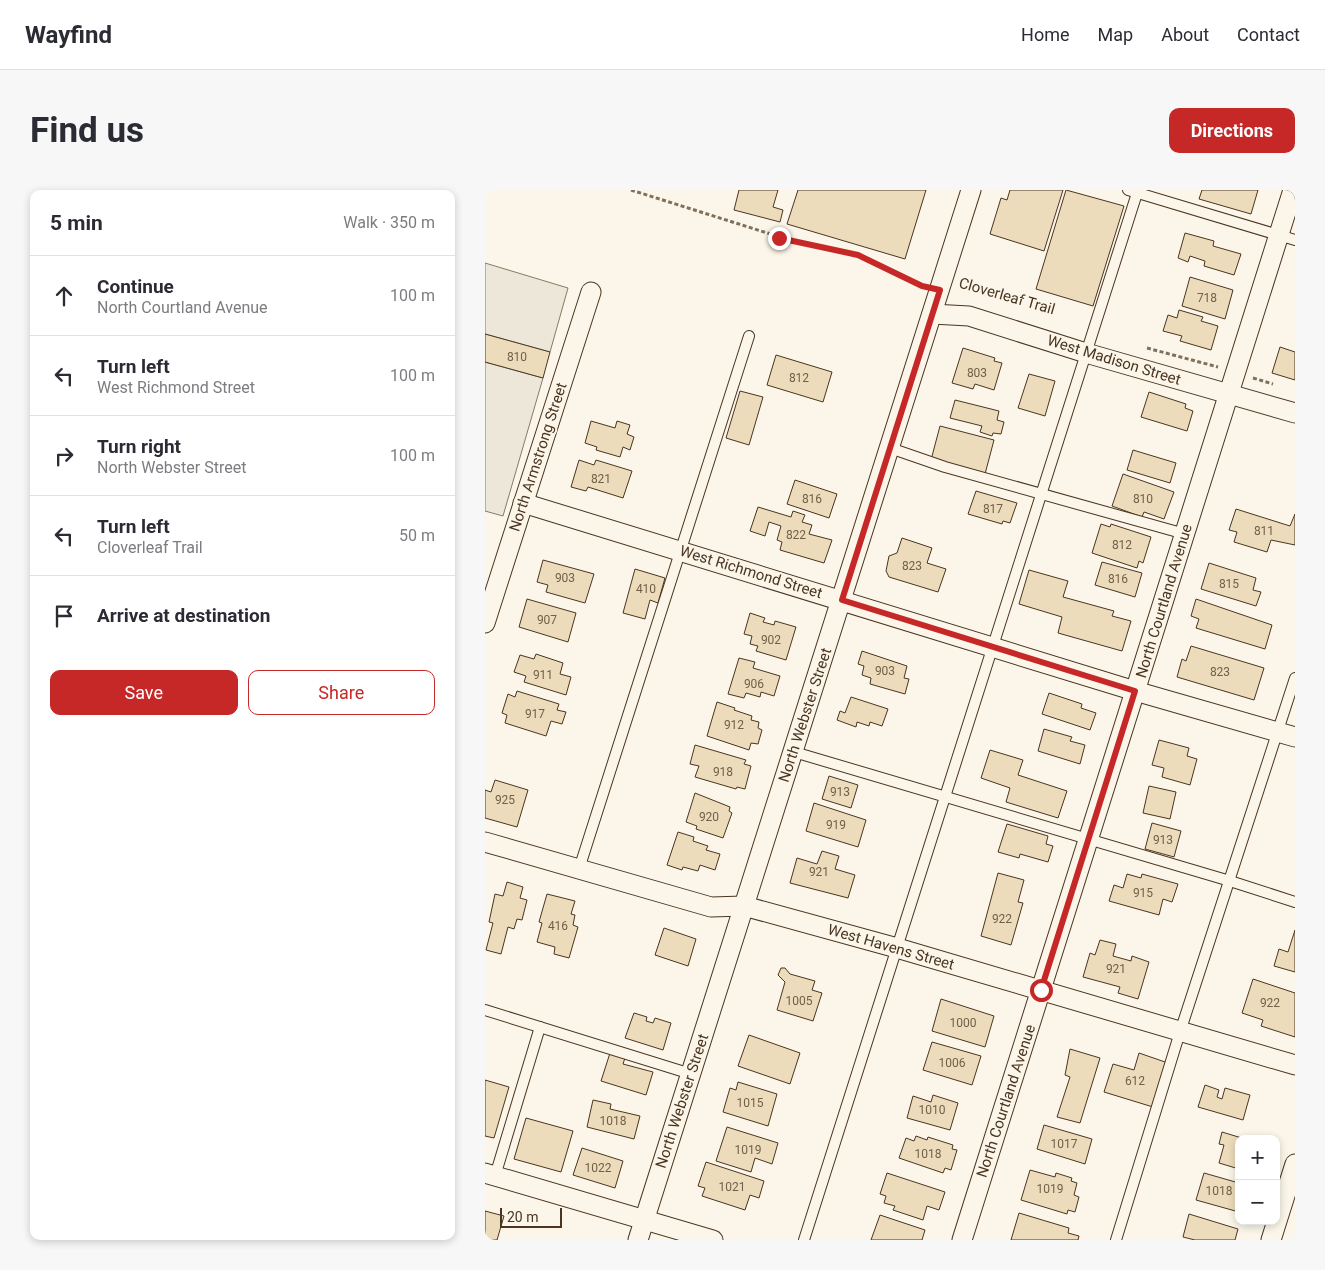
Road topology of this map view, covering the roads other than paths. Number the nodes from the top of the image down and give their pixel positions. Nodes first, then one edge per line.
1 (971, 190) edge
2 (1293, 190) edge
3 (1134, 191) edge
4 (1287, 237) edge
5 (591, 292) dead end
6 (932, 314) junction
7 (749, 336) dead end
8 (1086, 353) junction
9 (1229, 394) junction
10 (1295, 413) edge
11 (890, 448) junction
12 (1041, 494) junction
13 (523, 503) junction
14 (1185, 534) junction
15 (680, 551) junction
16 (842, 600) junction
17 (485, 623) edge
18 (993, 646) junction
19 (1295, 678) edge
20 (1135, 691) junction
21 (1286, 734) edge
22 (794, 752) junction
23 (945, 798) junction
24 (1087, 839) junction
25 (485, 842) edge
26 (579, 869) junction
27 (1230, 881) junction
28 (1295, 902) edge
29 (744, 906) junction
30 (897, 948) junction
31 (1041, 990) junction
32 (485, 1010) edge
33 (540, 1027) junction
34 (1180, 1032) junction
35 (1295, 1065) edge
36 (691, 1074) junction
37 (1295, 1164) edge
38 (490, 1175) edge
39 (644, 1220) junction
40 (638, 1240) edge
41 (713, 1240) edge
42 (804, 1240) edge
43 (962, 1240) edge
44 (1116, 1240) edge
45 (1271, 1240) edge

1 - 6 street, North Webster Street
2 - 4 street, North Courtland Avenue
3 - 4 lane
3 - 8 lane
4 - 9 street, North Courtland Avenue
5 - 13 street, North Armstrong Street
6 - 8 street, West Madison Street
6 - 11 street, North Webster Street
7 - 15 lane
8 - 9 street, West Madison Street
8 - 12 lane
9 - 10 street, West Madison Street
9 - 14 street, North Courtland Avenue
11 - 12 lane
11 - 16 street, North Webster Street
12 - 14 lane
12 - 18 lane
13 - 15 street, West Richmond Street
13 - 17 street, North Armstrong Street
14 - 20 street, North Courtland Avenue
15 - 16 street, West Richmond Street
15 - 26 lane
16 - 18 street, West Richmond Street
16 - 22 street, North Webster Street
18 - 20 street, West Richmond Street
18 - 23 lane
19 - 21 lane
20 - 21 street, West Richmond Street
20 - 24 street, North Courtland Avenue
21 - 27 lane
22 - 23 lane
22 - 29 street, North Webster Street
23 - 24 lane
23 - 30 lane
24 - 27 lane
24 - 31 street, North Courtland Avenue
25 - 26 street, West Havens Street
26 - 29 street, West Havens Street
27 - 28 lane
27 - 34 lane
29 - 30 street, West Havens Street
29 - 36 street, North Webster Street
30 - 31 street, West Havens Street
30 - 42 lane
31 - 34 street, West Havens Street
31 - 43 street, North Courtland Avenue
32 - 33 lane
33 - 36 lane
33 - 38 lane
34 - 35 street, West Havens Street
34 - 44 lane
36 - 39 street, North Webster Street
37 - 45 street
38 - 39 street
39 - 40 street, North Webster Street
39 - 41 street

